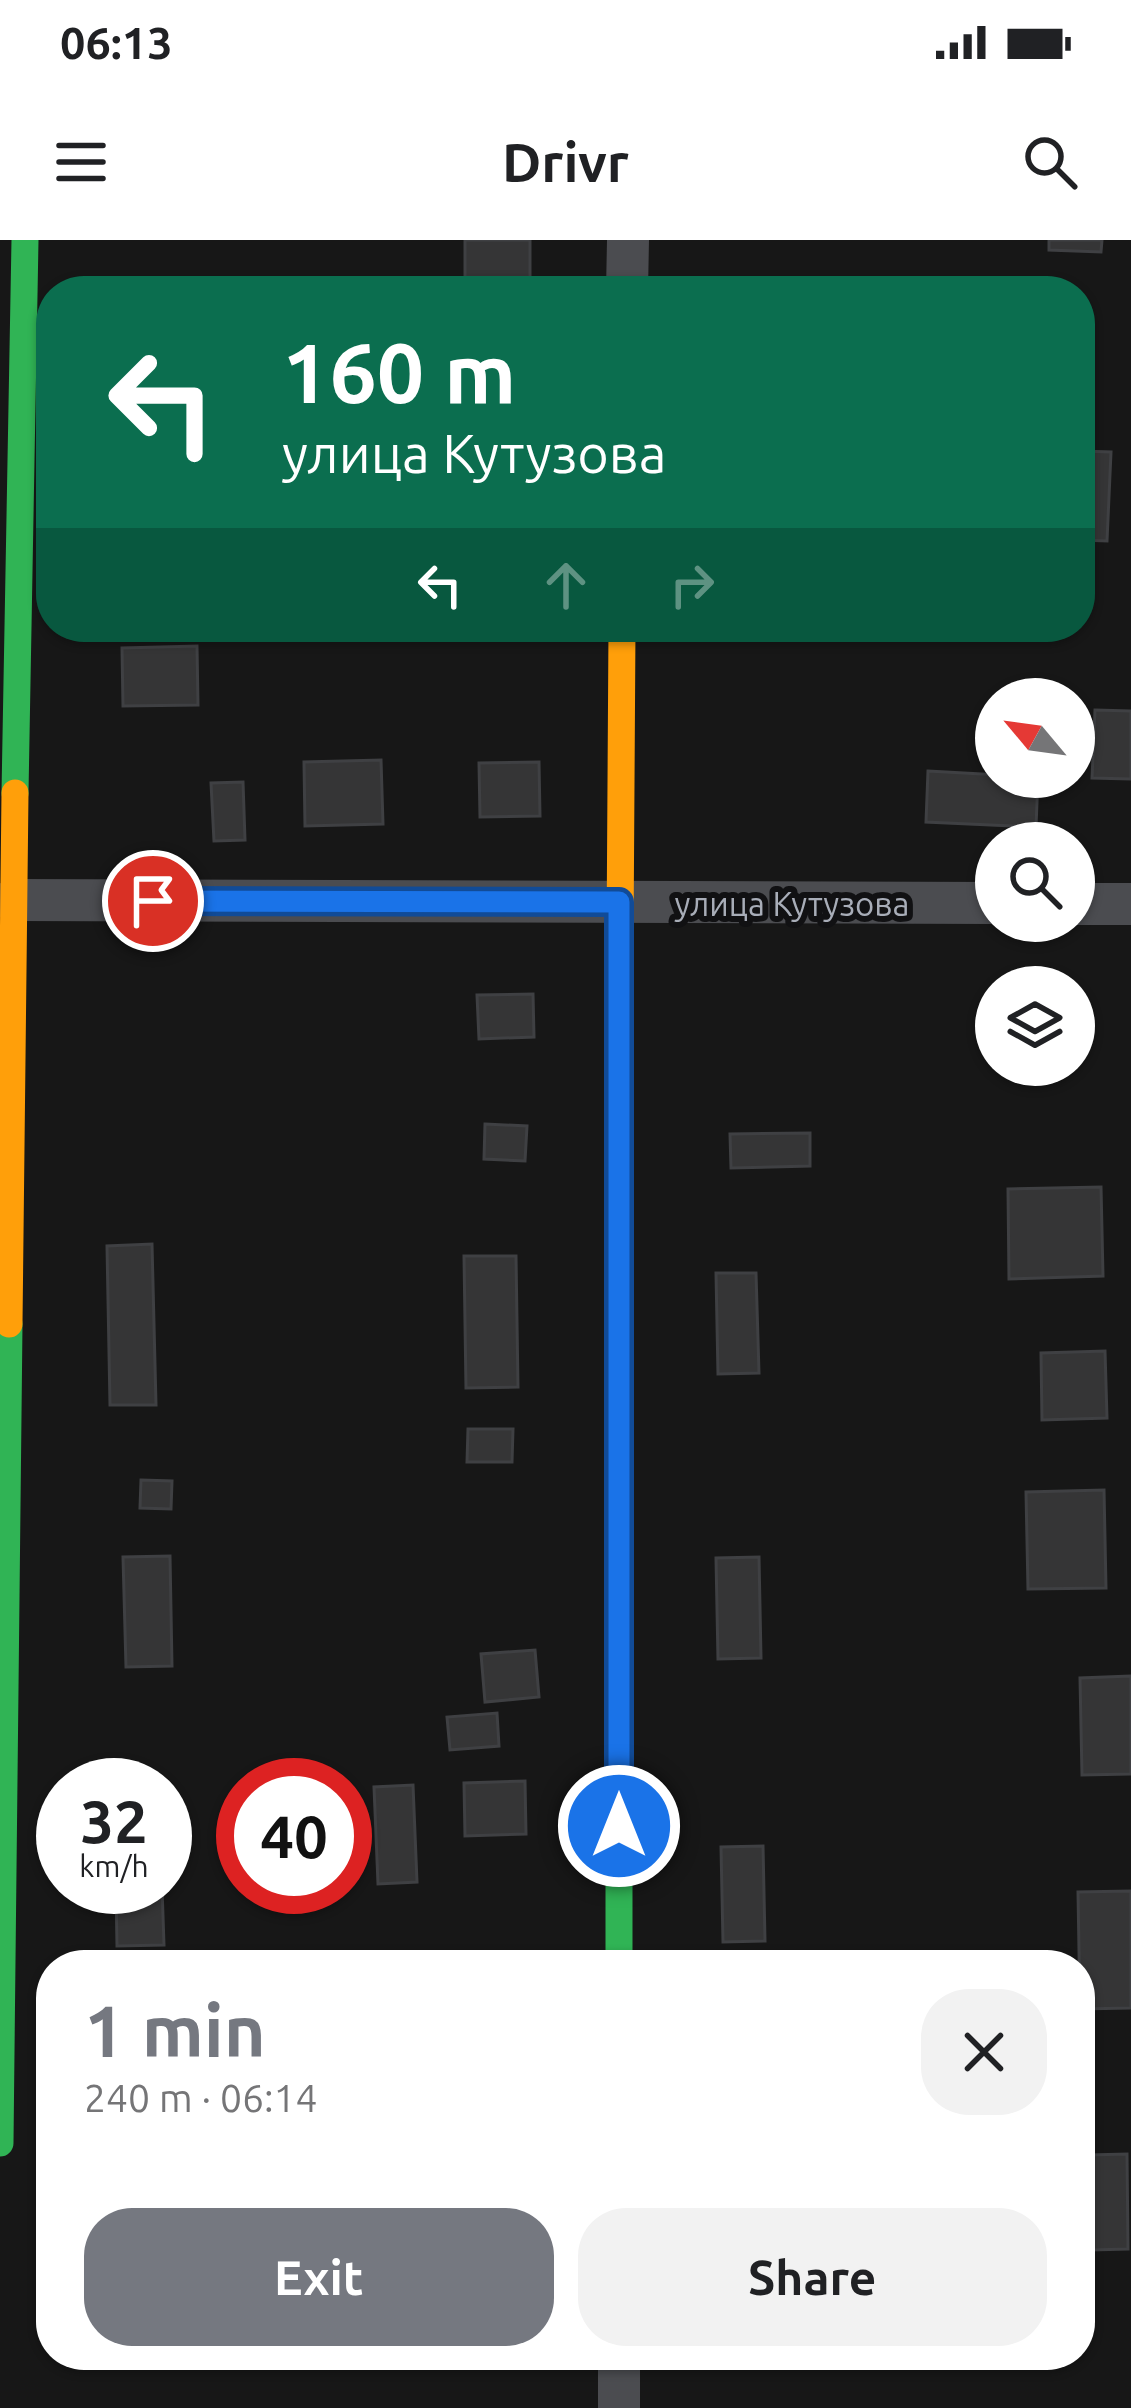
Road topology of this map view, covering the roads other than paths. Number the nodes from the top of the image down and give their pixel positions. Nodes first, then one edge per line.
1 (25, 240) edge
2 (628, 240) edge
3 (627, 276) edge
4 (622, 642) edge
5 (13, 901) junction
6 (619, 902) junction
7 (975, 904) edge
8 (1095, 904) edge
9 (1131, 904) edge
10 (619, 1950) edge
11 (0, 2144) edge
12 (619, 2370) edge
13 (619, 2408) edge

1 - 5 street
2 - 3 street
4 - 6 street
5 - 6 street, улица Кутузова
5 - 11 street
6 - 7 street, улица Кутузова
6 - 10 street
8 - 9 street
12 - 13 street

